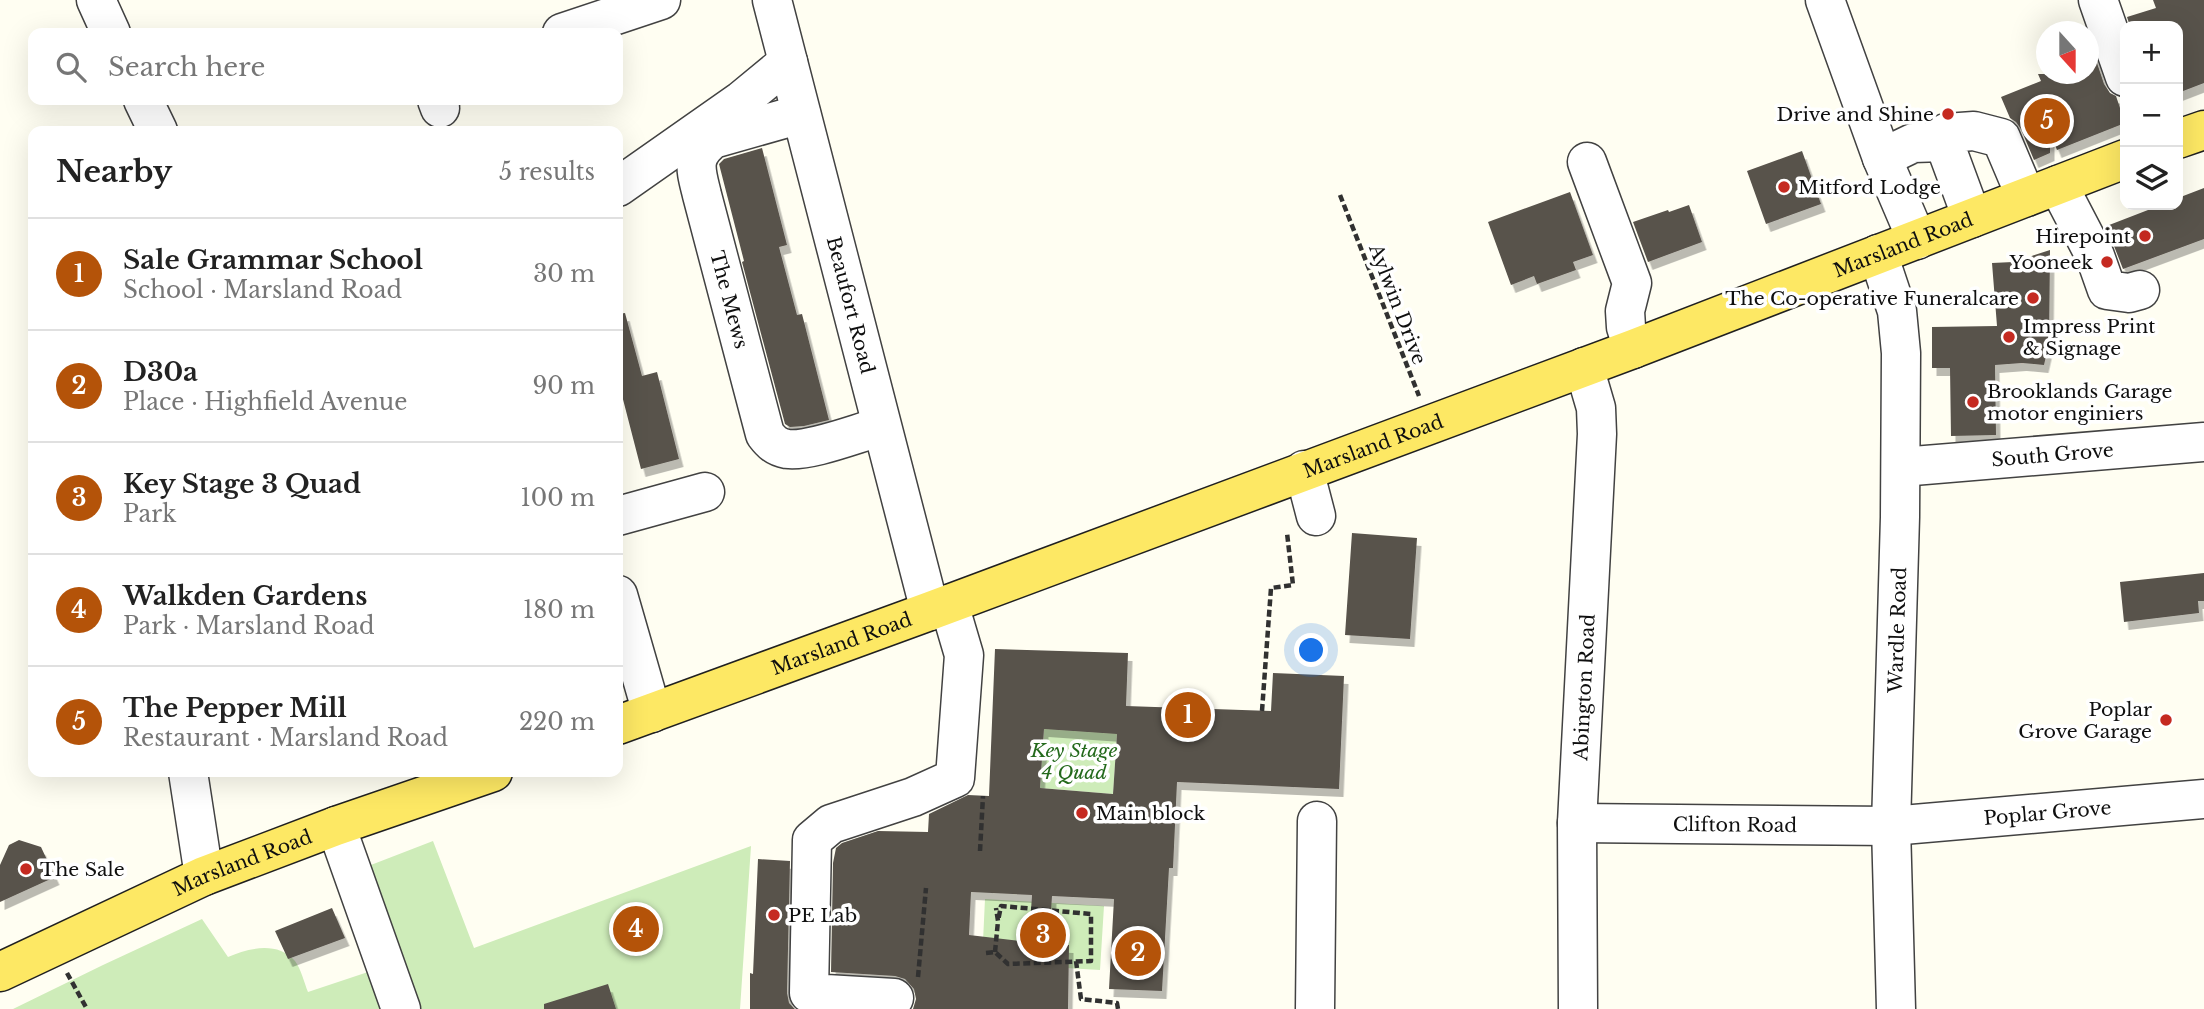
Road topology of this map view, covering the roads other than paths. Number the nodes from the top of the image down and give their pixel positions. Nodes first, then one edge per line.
1 (96, 0) edge
2 (661, 0) edge
3 (772, 0) edge
4 (1825, 0) edge
5 (2098, 0) edge
6 (109, 28) edge
7 (577, 28) edge
8 (788, 62) junction
9 (2120, 63) edge
10 (145, 105) edge
11 (801, 114) junction
12 (156, 126) edge
13 (2204, 130) edge
14 (2183, 137) edge
15 (1944, 142) junction
16 (1882, 158) junction
17 (2120, 161) edge
18 (1587, 162) dead end
19 (623, 183) edge
20 (2042, 191) junction
21 (1972, 218) junction
22 (1917, 240) junction
23 (1878, 254) junction
24 (2140, 290) dead end
25 (1633, 349) junction
26 (1584, 367) junction
27 (880, 427) junction
28 (2204, 442) edge
29 (1901, 467) junction
30 (1304, 470) junction
31 (705, 492) dead end
32 (623, 515) edge
33 (1301, 522) road end
34 (940, 608) junction
35 (623, 631) edge
36 (635, 719) edge
37 (189, 777) edge
38 (479, 777) edge
39 (2204, 799) edge
40 (1317, 821) dead end
41 (1577, 823) junction
42 (337, 826) junction
43 (1891, 826) junction
44 (204, 876) junction
45 (0, 972) edge
46 (905, 994) road end
47 (401, 1009) edge
48 (1315, 1009) edge
49 (1578, 1009) edge
50 (1896, 1009) edge

1 - 6 street
2 - 7 street
3 - 8 street, Beaufort Road
4 - 16 street
5 - 9 street
8 - 11 street, Beaufort Road
8 - 19 street
10 - 12 street
11 - 27 street, Beaufort Road
11 - 27 street, The Mews
13 - 14 main road
15 - 16 street
15 - 20 street
15 - 21 street
16 - 22 street
17 - 20 main road, Marsland Road
18 - 25 street
20 - 21 main road, Marsland Road
20 - 24 street
21 - 22 main road, Marsland Road
22 - 23 main road, Marsland Road
23 - 25 main road, Marsland Road
23 - 29 street, Wardle Road
25 - 26 main road, Marsland Road
26 - 30 main road, Marsland Road
26 - 41 street, Abington Road
27 - 34 street, Beaufort Road
28 - 29 street, South Grove
29 - 43 street, Wardle Road
30 - 33 street
30 - 34 main road, Marsland Road
31 - 32 street
34 - 36 main road, Marsland Road
34 - 46 street, Beaufort Road
35 - 36 street
37 - 44 street
38 - 42 main road, Marsland Road
39 - 43 street, Poplar Grove
40 - 48 street
41 - 43 street, Clifton Road
41 - 49 street, Abington Road
42 - 44 main road, Marsland Road
42 - 47 street
43 - 50 street, Wardle Road
44 - 45 main road, Marsland Road

